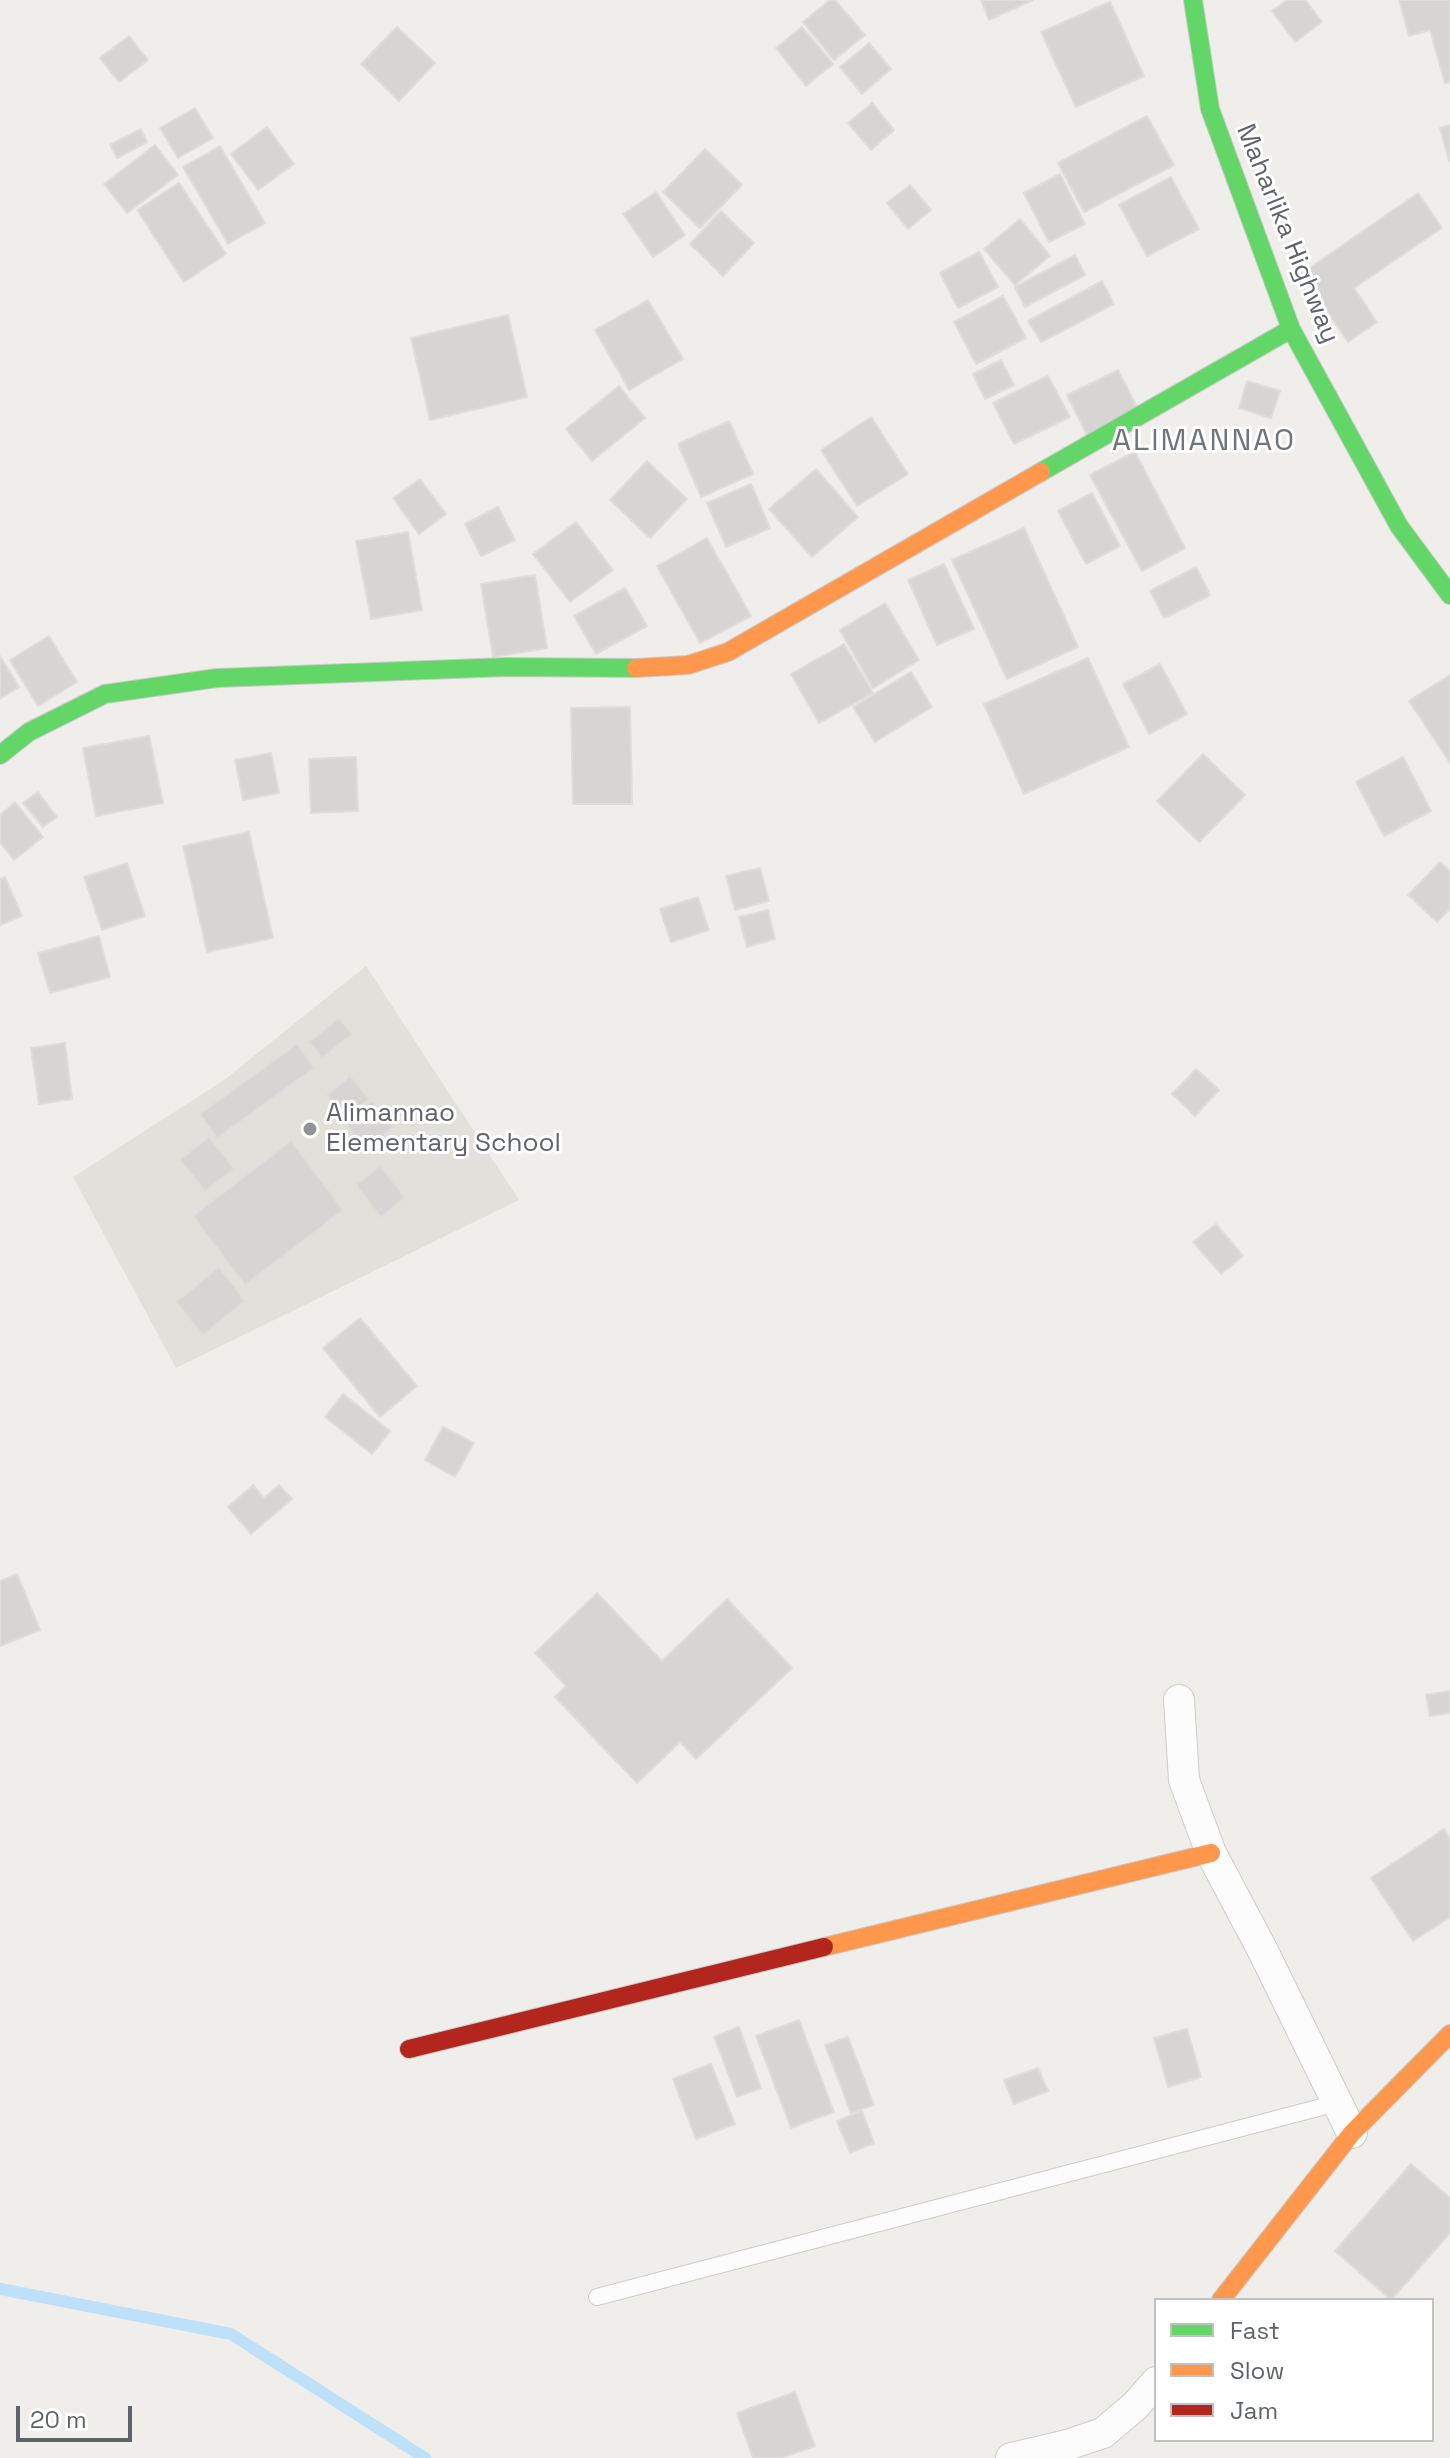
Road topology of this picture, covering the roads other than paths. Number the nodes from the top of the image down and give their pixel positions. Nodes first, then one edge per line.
1 (1193, 0) edge
2 (1291, 329) junction
3 (1450, 595) edge
4 (0, 755) edge
5 (1179, 1700) dead end
6 (1211, 1853) junction
7 (1450, 2034) edge
8 (409, 2049) dead end
9 (1337, 2103) junction
10 (1352, 2133) junction
11 (597, 2297) dead end
12 (1223, 2298) edge
13 (1154, 2384) edge
14 (1011, 2458) edge

1 - 2 main road, Maharlika Highway
2 - 3 main road, Maharlika Highway
2 - 4 main road
5 - 6 street
6 - 8 main road
6 - 9 street
7 - 10 main road
9 - 10 street
9 - 11 lane
10 - 12 main road
13 - 14 street

